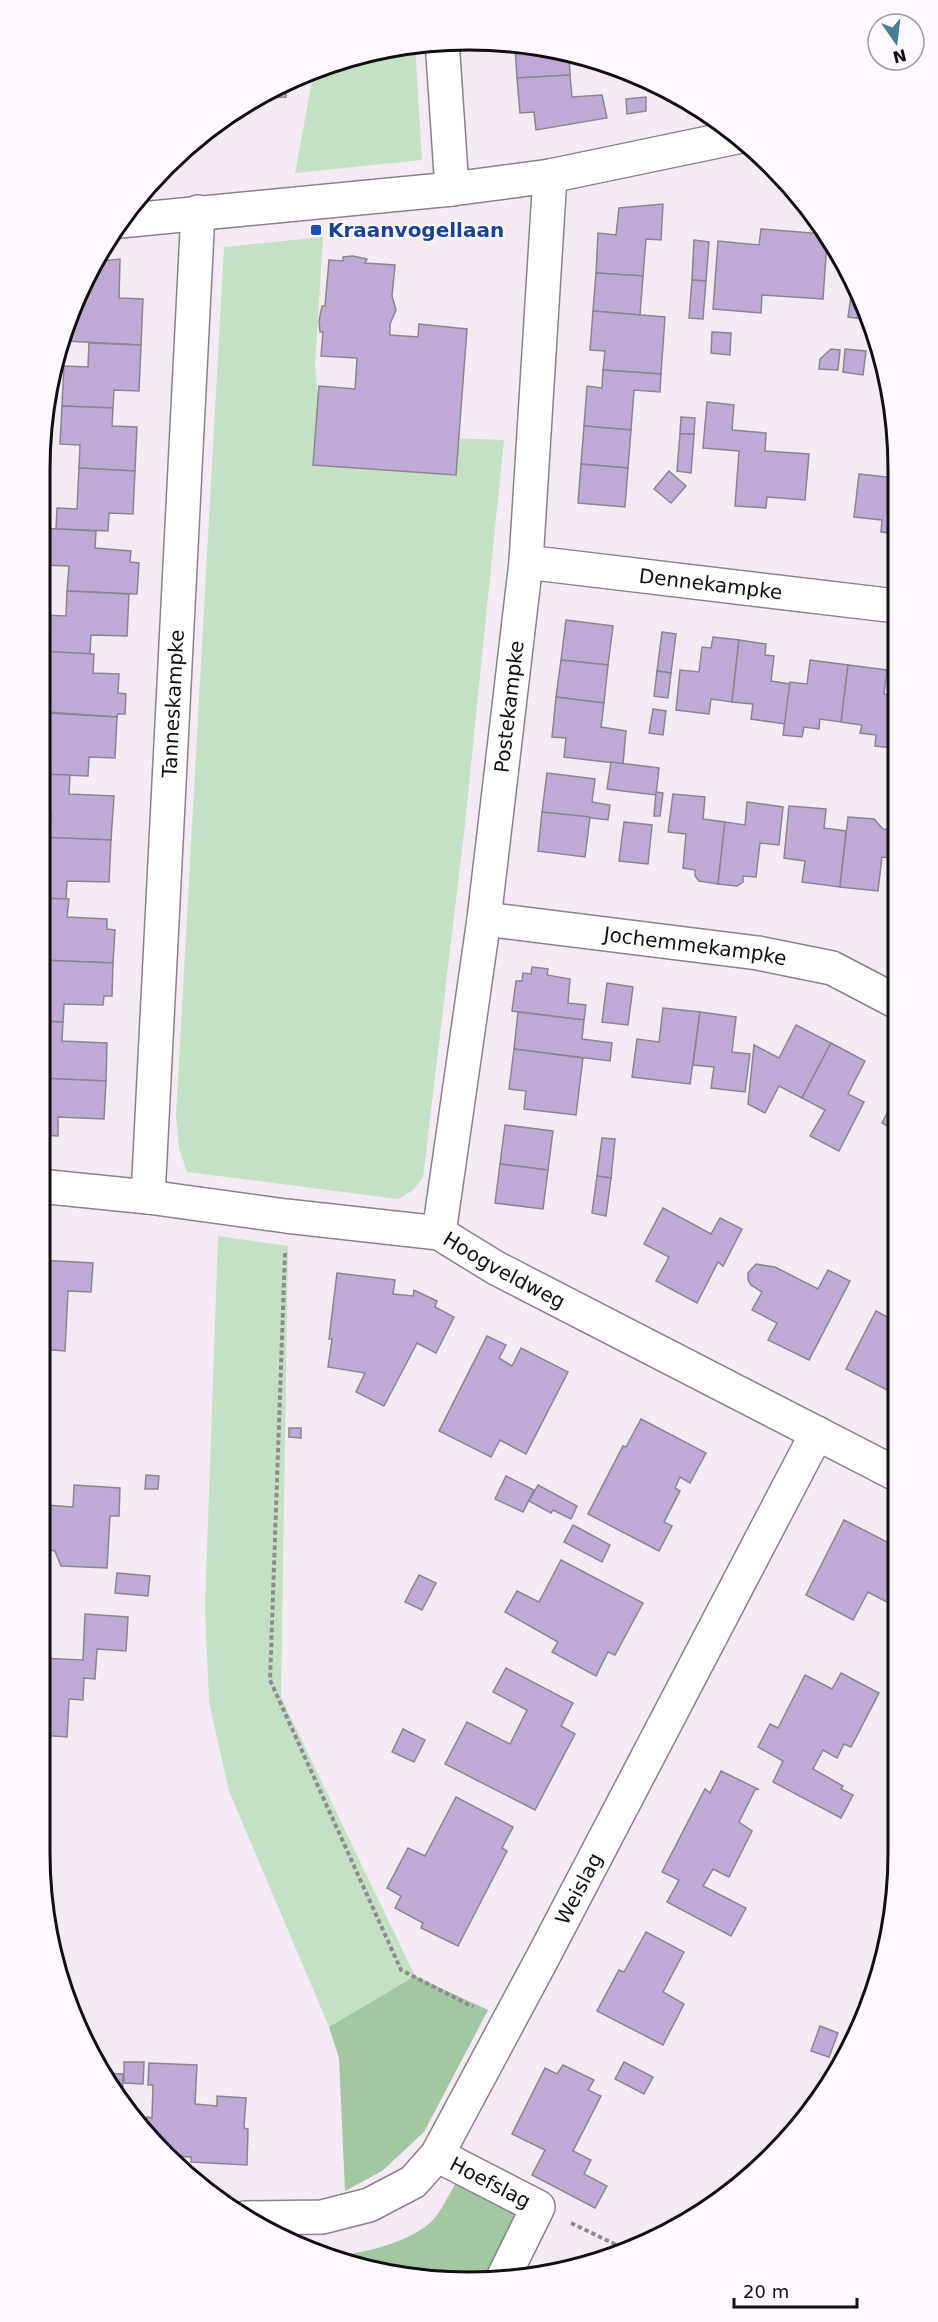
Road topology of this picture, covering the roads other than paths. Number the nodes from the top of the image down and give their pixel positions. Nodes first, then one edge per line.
1 (443, 50) edge
2 (728, 139) edge
3 (550, 176) junction
4 (452, 189) junction
5 (198, 212) junction
6 (132, 220) edge
7 (526, 562) junction
8 (888, 605) edge
9 (484, 919) junction
10 (888, 997) edge
11 (50, 1187) edge
12 (147, 1197) junction
13 (439, 1233) junction
14 (817, 1433) junction
15 (888, 1470) edge
16 (437, 2155) junction
17 (262, 2218) edge
18 (507, 2271) edge

1 - 4 street
2 - 3 street
3 - 4 street
3 - 7 street, Postekampke
4 - 5 street
5 - 6 street
5 - 12 street, Tanneskampke
7 - 8 street, Dennekampke
7 - 9 street, Postekampke
9 - 10 street, Jochemmekampke
9 - 13 street, Postekampke
11 - 12 street, Hoogveldweg
12 - 13 street, Hoogveldweg
13 - 14 street, Hoogveldweg
14 - 15 street, Hoogveldweg
14 - 16 street, Weislag
16 - 17 street, Weislag
16 - 18 street, Hoefslag

